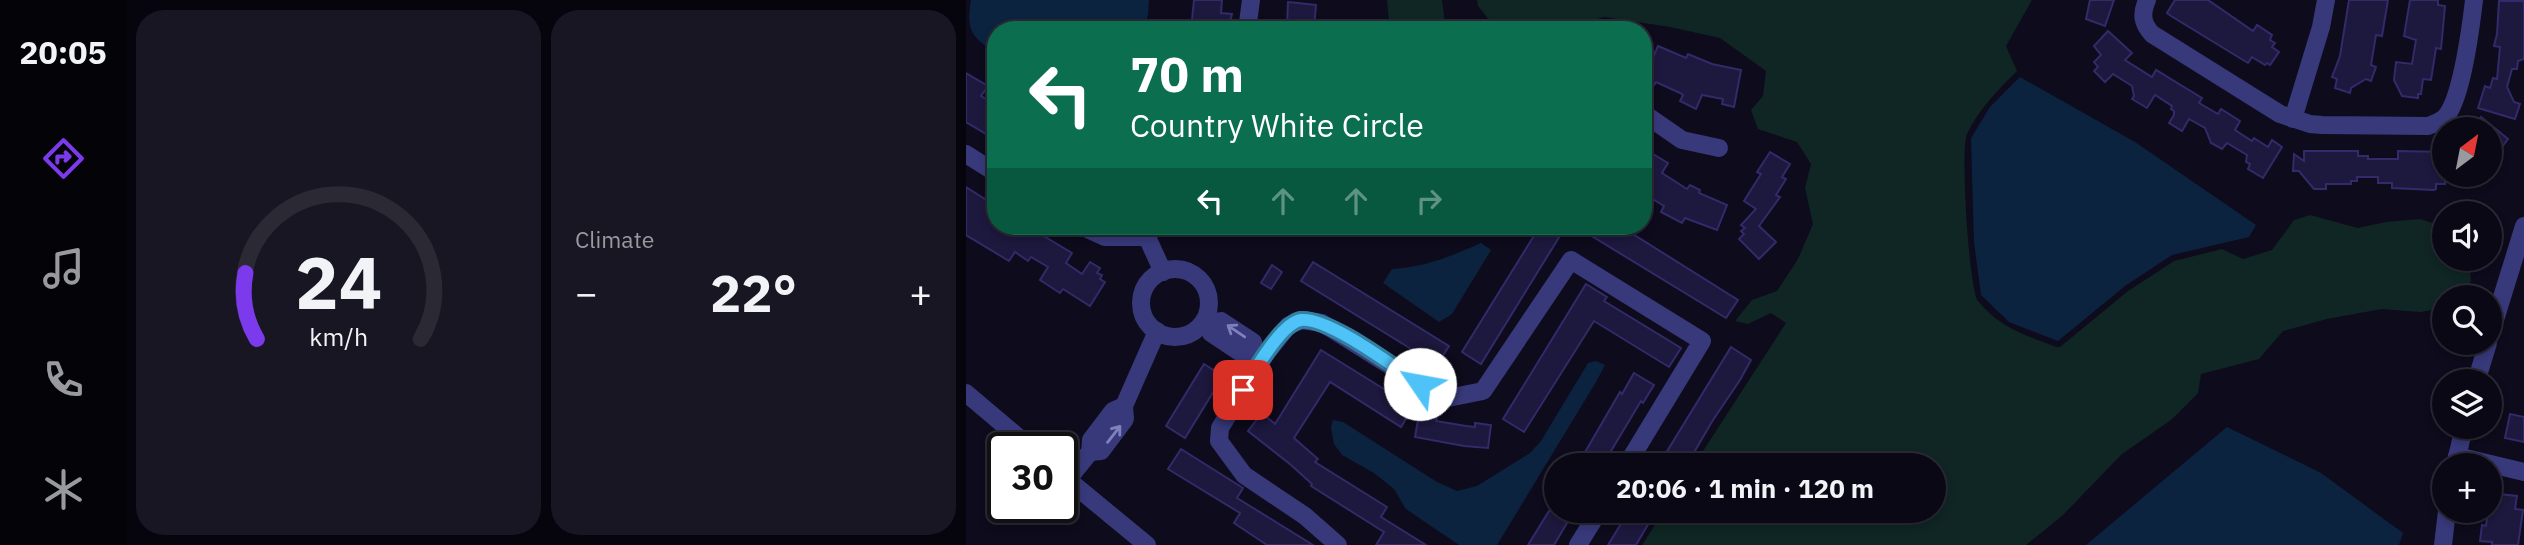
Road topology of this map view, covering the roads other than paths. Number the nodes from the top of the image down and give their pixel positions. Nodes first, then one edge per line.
1 (1251, 0) edge
2 (2147, 0) edge
3 (2326, 0) edge
4 (2474, 0) edge
5 (1248, 21) edge
6 (1652, 119) edge
7 (2293, 119) junction
8 (1719, 148) dead end
9 (966, 154) edge
10 (987, 167) edge
11 (2524, 226) edge
12 (1101, 235) edge
13 (1120, 235) edge
14 (1151, 235) edge
15 (1163, 272) junction
16 (2502, 297) edge
17 (1207, 322) junction
18 (1157, 331) junction
19 (1260, 353) junction
20 (966, 393) edge
21 (1012, 432) edge
22 (1634, 453) edge
23 (1078, 464) edge
24 (2502, 468) edge
25 (2524, 472) edge
26 (1078, 488) edge
27 (1592, 523) edge
28 (2446, 523) edge
29 (1147, 545) edge
30 (1338, 545) edge
31 (1578, 545) edge
32 (2443, 545) edge

1 - 5 street
2 - 7 street
3 - 7 street
4 - 7 street
6 - 8 street
9 - 10 street
11 - 16 street
12 - 13 street
14 - 15 street
15 - 17 street
15 - 18 street
17 - 18 street
17 - 19 street
18 - 23 street
19 - 22 street
19 - 30 street
20 - 21 street
24 - 25 street
26 - 29 street
27 - 31 street
28 - 32 street

